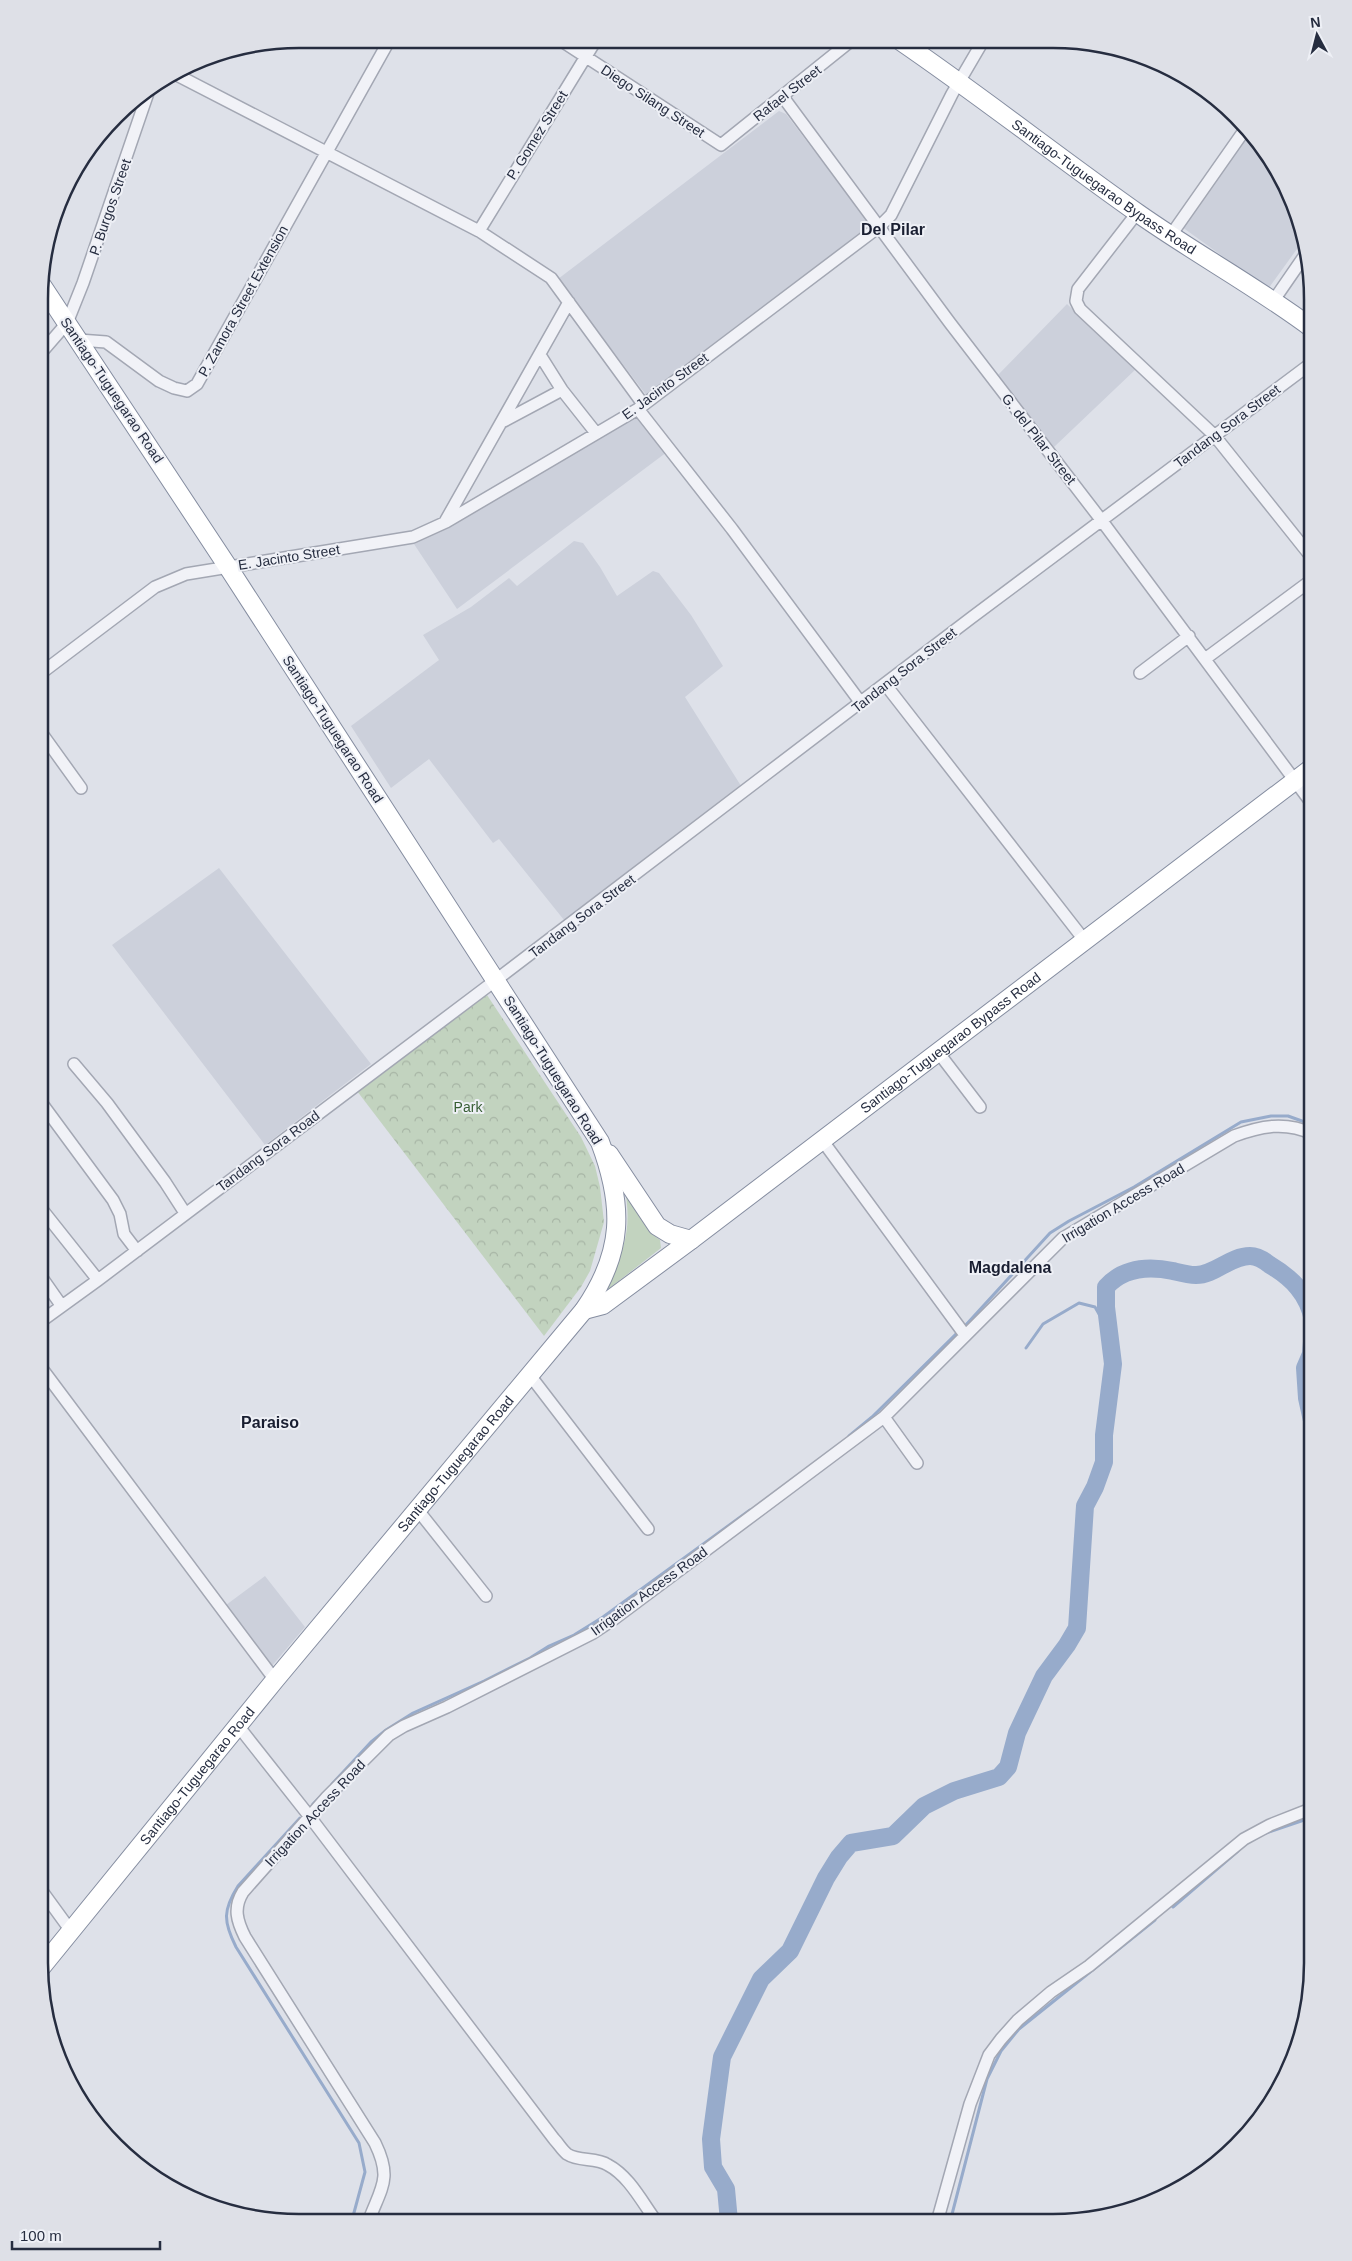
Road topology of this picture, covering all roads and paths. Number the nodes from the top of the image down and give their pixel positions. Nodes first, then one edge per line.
1 (385, 48) edge
2 (572, 48) edge
3 (591, 48) edge
4 (842, 48) edge
5 (910, 48) edge
6 (979, 48) edge
7 (586, 57) junction
8 (181, 77) edge
9 (960, 82) junction
10 (783, 97) junction
11 (146, 99) edge
12 (1242, 133) edge
13 (721, 145) joint
14 (326, 152) junction
15 (1137, 213) junction
16 (880, 226) junction
17 (479, 231) junction
18 (1170, 235) junction
19 (1301, 261) edge
20 (47, 293) edge
21 (1274, 300) junction
22 (569, 302) junction
23 (1304, 322) edge
24 (67, 323) junction
25 (79, 340) junction
26 (47, 346) edge
27 (540, 356) junction
28 (1304, 369) edge
29 (562, 390) junction
30 (640, 406) junction
31 (504, 421) junction
32 (596, 433) junction
33 (1214, 435) junction
34 (1102, 521) junction
35 (446, 522) junction
36 (1304, 548) edge
37 (228, 567) junction
38 (1304, 586) edge
39 (1189, 636) junction
40 (1205, 659) junction
41 (47, 669) edge
42 (1140, 673) dead end
43 (885, 684) junction
44 (861, 703) junction
45 (47, 740) edge
46 (1304, 774) edge
47 (1295, 781) junction
48 (82, 788) dead end
49 (1304, 793) edge
50 (1085, 942) junction
51 (496, 980) junction
52 (938, 1052) junction
53 (74, 1064) dead end
54 (980, 1107) dead end
55 (47, 1111) edge
56 (1304, 1131) edge
57 (822, 1140) junction
58 (600, 1142) junction
59 (185, 1213) junction
60 (47, 1215) edge
61 (691, 1240) junction
62 (137, 1251) junction
63 (98, 1280) junction
64 (47, 1285) edge
65 (61, 1305) junction
66 (584, 1310) junction
67 (47, 1316) edge
68 (965, 1335) junction
69 (529, 1374) junction
70 (47, 1375) edge
71 (884, 1417) junction
72 (916, 1463) dead end
73 (417, 1509) junction
74 (648, 1529) dead end
75 (486, 1596) dead end
76 (275, 1680) junction
77 (238, 1726) junction
78 (1304, 1812) edge
79 (310, 1817) junction
80 (47, 1898) edge
81 (71, 1930) junction
82 (47, 1959) edge
83 (372, 2213) edge
84 (650, 2213) edge
85 (940, 2213) edge

1 - 14 street, P. Zamora Street Extension
2 - 7 street, Diego Silang Street
3 - 7 street, P. Gomez Street
4 - 10 street, Rafael Street
5 - 9 highway, Santiago-Tuguegarao Bypass Road
6 - 9 street, E. Jacinto Street
7 - 13 street, Diego Silang Street
7 - 17 street, P. Gomez Street
8 - 14 street
9 - 15 highway, Santiago-Tuguegarao Bypass Road
9 - 16 street, E. Jacinto Street
10 - 13 street, Rafael Street
10 - 16 street, G. del Pilar Street
11 - 24 street, P. Burgos Street
12 - 18 street
14 - 17 street
14 - 25 street, P. Zamora Street Extension
15 - 18 highway, Santiago-Tuguegarao Bypass Road
15 - 33 street
16 - 30 street, E. Jacinto Street
16 - 34 street, G. del Pilar Street
17 - 22 street
18 - 21 highway, Santiago-Tuguegarao Bypass Road
19 - 21 street
20 - 24 highway, Santiago-Tuguegarao Road
21 - 23 highway, Santiago-Tuguegarao Bypass Road
22 - 27 street
22 - 30 street
24 - 25 highway, Santiago-Tuguegarao Road
24 - 26 street, P. Burgos Street
25 - 37 highway, Santiago-Tuguegarao Road
27 - 29 street
27 - 31 street
28 - 33 street, Tandang Sora Street
29 - 31 street
29 - 32 street
30 - 32 street, E. Jacinto Street
30 - 44 street
31 - 35 street
32 - 35 street, E. Jacinto Street
33 - 34 street, Tandang Sora Street
33 - 36 street
34 - 39 street, G. del Pilar Street
34 - 43 street, Tandang Sora Street
35 - 37 street, E. Jacinto Street
37 - 41 street, E. Jacinto Street
37 - 51 highway, Santiago-Tuguegarao Road
38 - 40 street
39 - 40 street, G. del Pilar Street
39 - 42 street
40 - 47 street, G. del Pilar Street
43 - 44 street, Tandang Sora Street
43 - 50 street
44 - 51 street, Tandang Sora Street
45 - 48 street
46 - 47 highway, Santiago-Tuguegarao Bypass Road
47 - 49 street, G. del Pilar Street
47 - 50 highway, Santiago-Tuguegarao Bypass Road
50 - 52 highway, Santiago-Tuguegarao Bypass Road
51 - 58 highway, Santiago-Tuguegarao Road
51 - 59 street, Tandang Sora Road
52 - 54 street
52 - 57 highway, Santiago-Tuguegarao Bypass Road
53 - 59 street
55 - 62 street
56 - 68 street, Irrigation Access Road
57 - 61 highway, Santiago-Tuguegarao Bypass Road
57 - 68 street
58 - 61 highway
58 - 66 highway, Santiago-Tuguegarao Road
59 - 62 street, Tandang Sora Road
60 - 63 street
61 - 66 highway, Santiago-Tuguegarao Bypass Road
62 - 63 street, Tandang Sora Road
63 - 65 street, Tandang Sora Road
64 - 65 street
65 - 67 street, Tandang Sora Road
66 - 69 highway, Santiago-Tuguegarao Road
68 - 71 street, Irrigation Access Road
69 - 73 highway, Santiago-Tuguegarao Road
69 - 74 street
70 - 76 street
71 - 72 street
71 - 79 street, Irrigation Access Road
73 - 75 street
73 - 76 highway, Santiago-Tuguegarao Road
76 - 77 highway, Santiago-Tuguegarao Road
77 - 79 street
77 - 81 highway, Santiago-Tuguegarao Road
78 - 85 street
79 - 83 street, Irrigation Access Road
79 - 84 street
80 - 81 street
81 - 82 highway, Santiago-Tuguegarao Road

